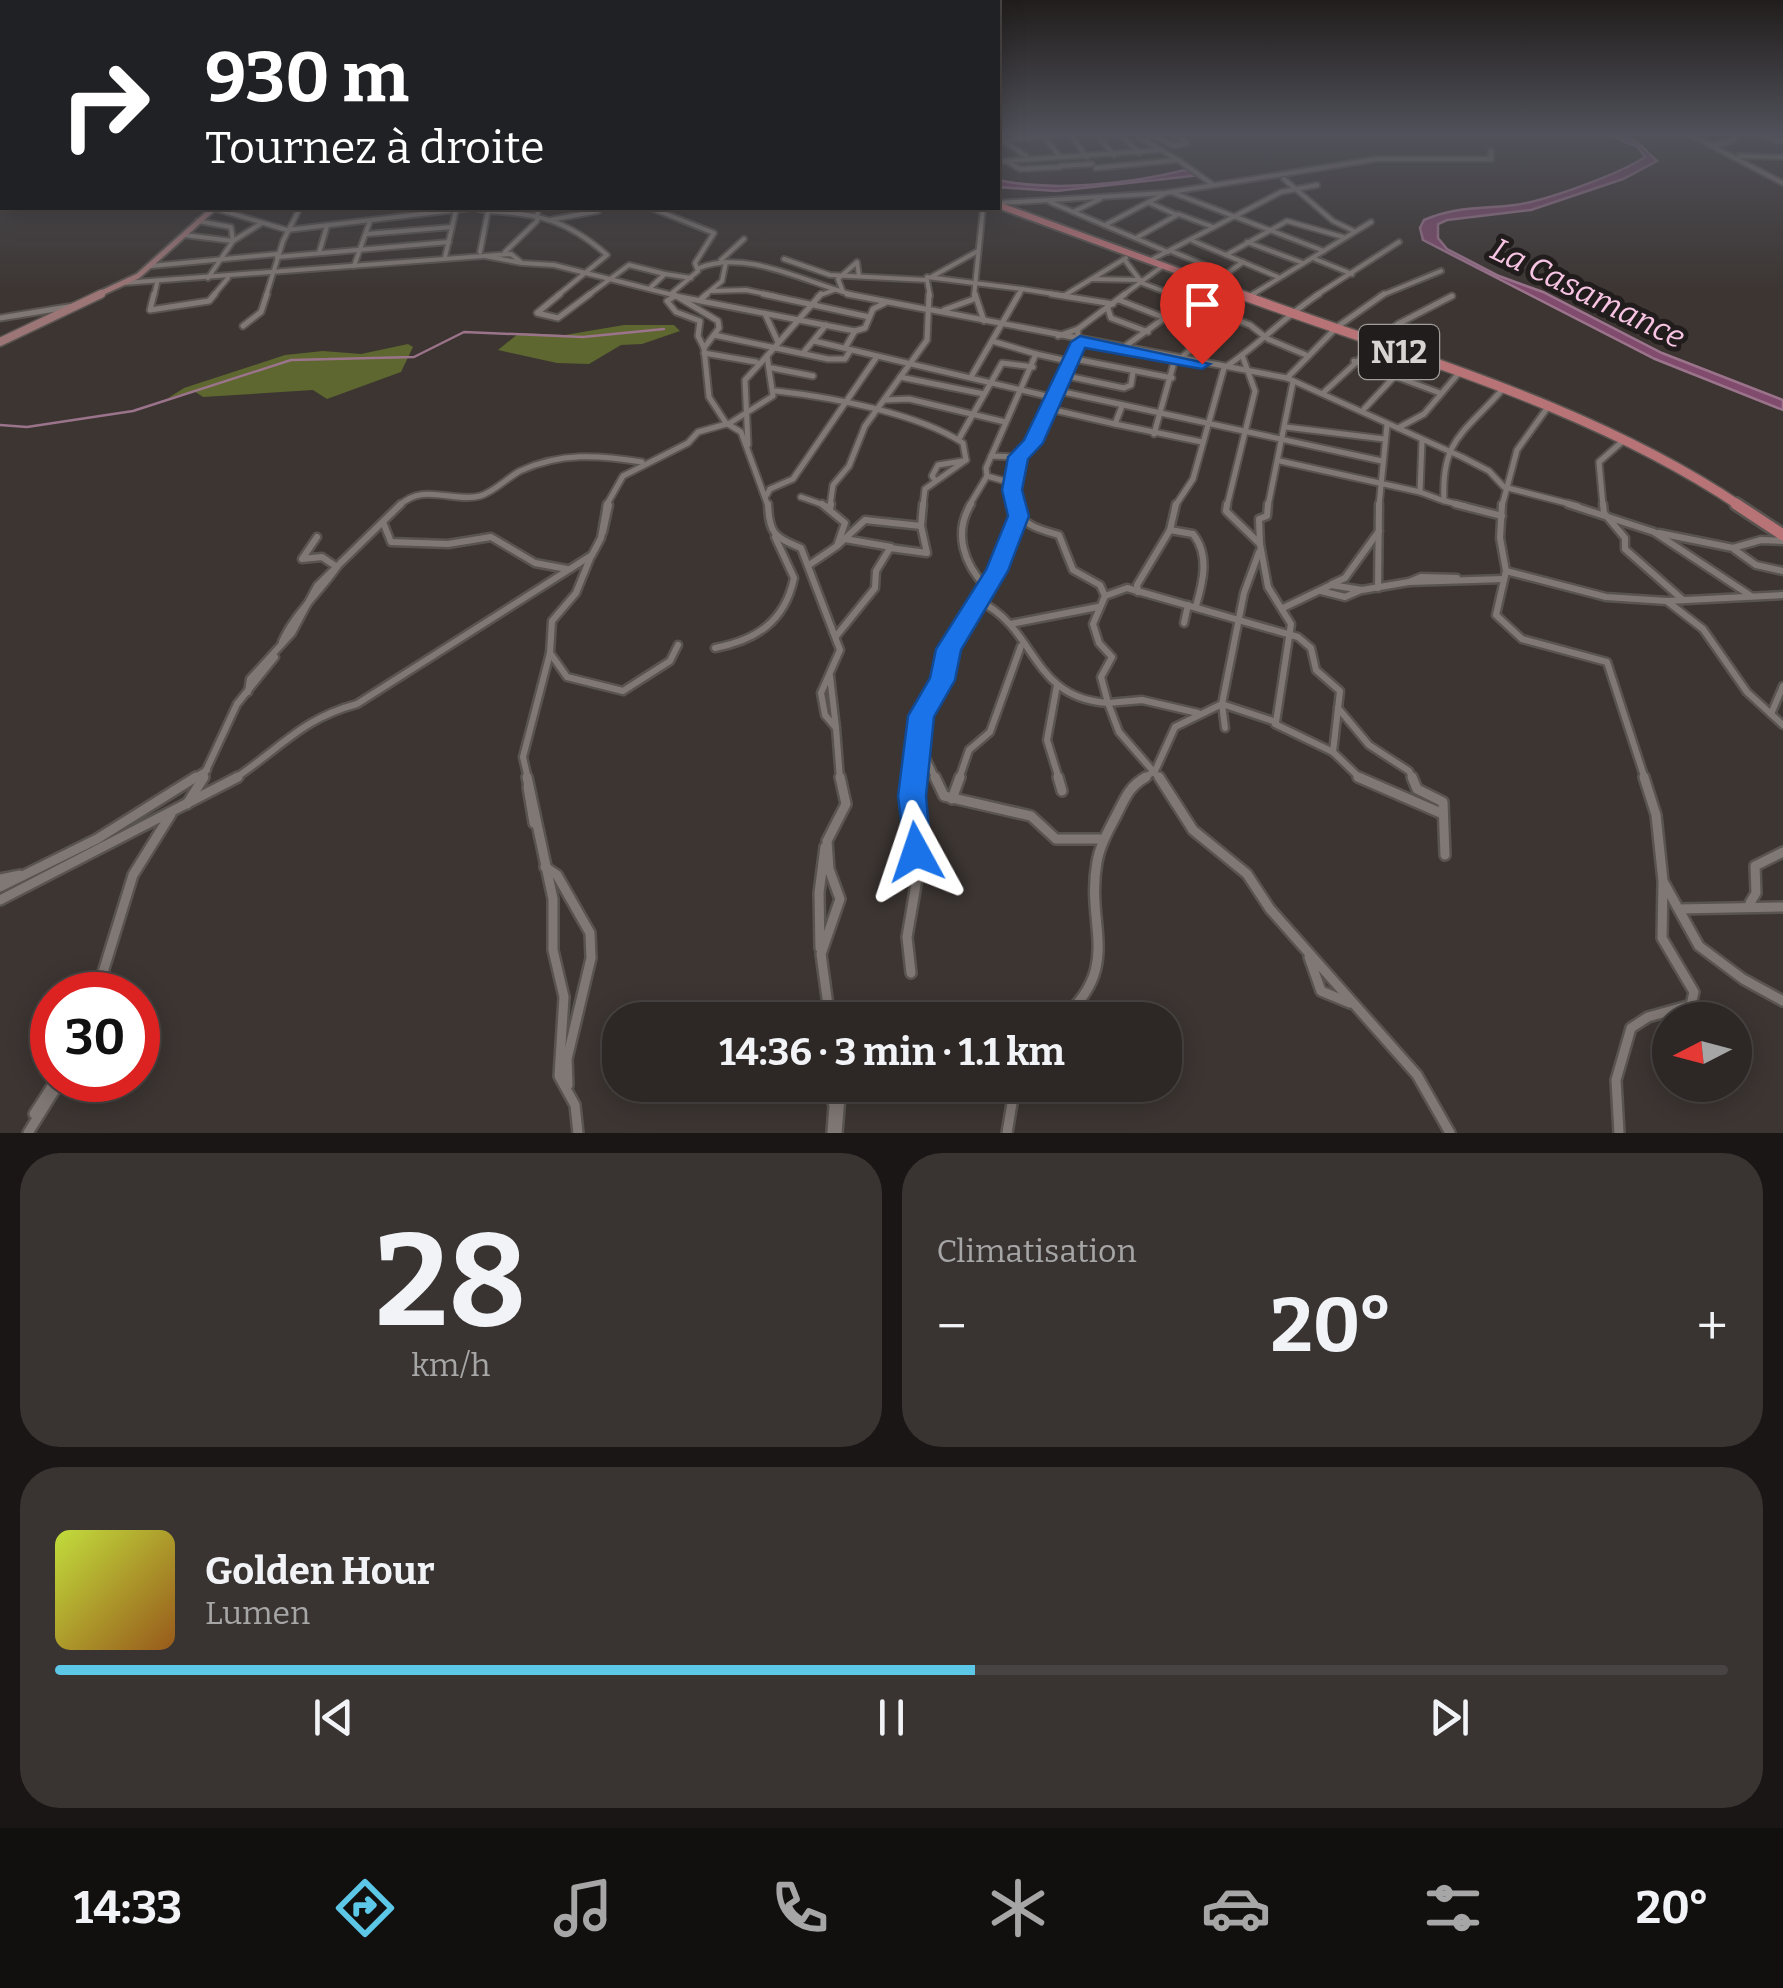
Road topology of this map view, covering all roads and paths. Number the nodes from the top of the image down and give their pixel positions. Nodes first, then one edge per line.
1 (1196, 187) edge
2 (1293, 187) edge
3 (1309, 187) edge
4 (1296, 190) junction
5 (1168, 192) junction
6 (1104, 196) junction
7 (1046, 200) junction
8 (1150, 203) junction
9 (1000, 204) edge
10 (1000, 205) edge
11 (211, 210) edge
12 (243, 210) edge
13 (299, 210) edge
14 (385, 210) edge
15 (456, 210) edge
16 (481, 210) edge
17 (494, 210) edge
18 (656, 210) edge
19 (983, 210) edge
20 (538, 211) edge
21 (598, 211) dead end
22 (433, 212) junction
23 (488, 212) junction
24 (1074, 212) junction
25 (1176, 213) junction
26 (1236, 216) junction
27 (370, 220) junction
28 (378, 220) junction
29 (549, 220) junction
30 (198, 221) junction
31 (1372, 222) dead end
32 (262, 223) junction
33 (327, 226) junction
34 (452, 226) junction
35 (1105, 226) junction
36 (430, 228) junction
37 (1214, 228) junction
38 (1270, 229) junction
39 (287, 230) junction
40 (1355, 231) junction
41 (366, 234) junction
42 (184, 235) junction
43 (1344, 238) junction
44 (744, 239) dead end
45 (1135, 239) junction
46 (1191, 240) junction
47 (232, 241) junction
48 (449, 242) junction
49 (1247, 242) junction
50 (1399, 242) dead end
51 (518, 244) junction
52 (361, 250) junction
53 (1324, 250) junction
54 (978, 251) junction
55 (1170, 252) junction
56 (319, 253) junction
57 (480, 253) junction
58 (501, 254) junction
59 (278, 255) junction
60 (1226, 255) junction
61 (1127, 256) junction
62 (445, 257) junction
63 (784, 258) dead end
64 (1314, 258) junction
65 (218, 260) junction
66 (519, 260) junction
67 (1151, 260) junction
68 (723, 262) junction
69 (1244, 262) junction
70 (1304, 264) junction
71 (151, 266) junction
72 (354, 266) junction
73 (699, 268) junction
74 (1160, 268) junction
75 (1442, 270) dead end
76 (1138, 272) junction
77 (1224, 273) junction
78 (272, 274) junction
79 (584, 274) junction
80 (666, 274) junction
81 (1352, 274) junction
82 (839, 276) junction
83 (859, 276) junction
84 (228, 277) junction
85 (926, 277) junction
86 (1119, 277) junction
87 (208, 278) junction
88 (611, 278) junction
89 (692, 278) junction
90 (1279, 278) junction
91 (977, 280) junction
92 (1089, 280) junction
93 (1142, 281) junction
94 (157, 283) junction
95 (123, 284) junction
96 (1213, 284) junction
97 (651, 287) junction
98 (1022, 289) junction
99 (834, 290) junction
100 (564, 291) junction
101 (711, 291) junction
102 (843, 293) junction
103 (673, 295) junction
104 (1065, 295) junction
105 (1452, 296) dead end
106 (1248, 297) junction
107 (584, 299) junction
108 (974, 299) junction
109 (700, 301) junction
110 (886, 302) junction
111 (1189, 302) junction
112 (812, 304) junction
113 (1113, 304) junction
114 (689, 305) junction
115 (76, 306) junction
116 (873, 309) junction
117 (931, 310) junction
118 (944, 310) junction
119 (1291, 312) junction
120 (859, 313) junction
121 (766, 316) junction
122 (1227, 316) junction
123 (868, 317) junction
124 (0, 318) edge
125 (798, 318) junction
126 (1165, 318) junction
127 (984, 321) junction
128 (826, 325) junction
129 (1001, 325) junction
130 (243, 326) dead end
131 (1397, 327) junction
132 (1078, 329) junction
133 (1336, 329) junction
134 (856, 331) junction
135 (1148, 332) junction
136 (714, 335) junction
137 (1056, 337) junction
138 (1268, 339) junction
139 (814, 341) junction
140 (0, 342) edge
141 (992, 342) junction
142 (1080, 342) junction
143 (1373, 342) junction
144 (1433, 342) dead end
145 (775, 344) junction
146 (1124, 348) junction
147 (704, 350) junction
148 (848, 350) junction
149 (803, 353) junction
150 (1036, 354) junction
151 (1242, 355) junction
152 (1306, 355) junction
153 (767, 356) junction
154 (876, 358) junction
155 (1177, 359) junction
156 (1052, 361) junction
157 (1074, 361) junction
158 (1354, 361) junction
159 (757, 362) junction
160 (910, 364) junction
161 (1033, 366) junction
162 (772, 368) junction
163 (1224, 368) junction
164 (1248, 371) junction
165 (1133, 372) junction
166 (1458, 374) junction
167 (813, 376) dead end
168 (1066, 376) junction
169 (1396, 376) junction
170 (900, 377) junction
171 (971, 377) junction
172 (1172, 378) junction
173 (1290, 380) junction
174 (990, 382) junction
175 (776, 391) junction
176 (1023, 391) junction
177 (1502, 391) junction
178 (1323, 392) junction
179 (1440, 393) junction
180 (984, 394) junction
181 (1057, 394) junction
182 (885, 400) junction
183 (842, 406) junction
184 (1122, 406) junction
185 (1548, 407) junction
186 (1364, 408) junction
187 (1050, 409) junction
188 (875, 411) junction
189 (748, 412) junction
190 (1160, 412) junction
191 (973, 415) junction
192 (1005, 422) junction
193 (730, 423) junction
194 (1115, 424) junction
195 (1207, 424) junction
196 (1410, 426) junction
197 (1286, 427) junction
198 (1390, 427) junction
199 (1244, 432) junction
200 (1154, 434) junction
201 (1411, 436) junction
202 (960, 438) junction
203 (1384, 439) junction
204 (1280, 440) junction
205 (1422, 440) junction
206 (1625, 440) junction
207 (1202, 442) junction
208 (750, 451) junction
209 (1447, 452) junction
210 (991, 456) junction
211 (1018, 457) junction
212 (966, 460) junction
213 (1280, 461) junction
214 (1382, 461) junction
215 (644, 462) junction
216 (987, 476) junction
217 (936, 480) junction
218 (1379, 483) junction
219 (1504, 487) junction
220 (1012, 490) junction
221 (1420, 492) junction
222 (765, 497) junction
223 (801, 497) dead end
224 (1444, 501) junction
225 (830, 508) junction
226 (1604, 513) junction
227 (1018, 516) junction
228 (1502, 516) junction
229 (383, 522) junction
230 (921, 526) junction
231 (1170, 530) junction
232 (1378, 531) junction
233 (1654, 532) junction
234 (775, 537) junction
235 (317, 538) dead end
236 (1783, 538) edge
237 (845, 539) junction
238 (837, 546) junction
239 (897, 548) junction
240 (1259, 548) junction
241 (1733, 548) junction
242 (350, 554) junction
243 (592, 555) junction
244 (322, 557) junction
245 (809, 565) junction
246 (337, 568) junction
247 (573, 568) junction
248 (1783, 571) edge
249 (1505, 575) junction
250 (1331, 585) junction
251 (986, 587) junction
252 (1378, 588) junction
253 (1318, 590) junction
254 (1362, 590) junction
255 (1138, 592) junction
256 (1783, 595) edge
257 (1105, 596) junction
258 (1751, 596) junction
259 (1683, 600) junction
260 (979, 601) junction
261 (1667, 601) junction
262 (1192, 605) junction
263 (1099, 607) junction
264 (1284, 608) junction
265 (1239, 619) junction
266 (1010, 624) junction
267 (1184, 624) dead end
268 (1290, 633) junction
269 (837, 635) junction
270 (678, 645) dead end
271 (1021, 646) junction
272 (715, 648) dead end
273 (550, 653) junction
274 (1057, 684) junction
275 (1783, 686) edge
276 (1108, 703) junction
277 (1222, 704) junction
278 (1338, 708) junction
279 (1198, 713) junction
280 (1771, 714) junction
281 (1272, 723) junction
282 (1783, 725) edge
283 (1225, 728) dead end
284 (919, 743) junction
285 (1333, 752) junction
286 (208, 769) junction
287 (1155, 772) junction
288 (190, 778) junction
289 (200, 784) junction
290 (218, 790) junction
291 (1062, 791) dead end
292 (952, 800) junction
293 (186, 805) junction
294 (173, 811) junction
295 (1443, 814) junction
296 (1104, 839) junction
297 (828, 841) junction
298 (1783, 852) edge
299 (1445, 855) dead end
300 (545, 867) junction
301 (1663, 881) junction
302 (0, 883) edge
303 (0, 900) edge
304 (1750, 904) junction
305 (1783, 907) edge
306 (1679, 909) junction
307 (821, 954) junction
308 (103, 972) edge
309 (912, 973) dead end
310 (1783, 1001) edge
311 (828, 1002) edge
312 (1081, 1002) edge
313 (568, 1086) junction
314 (45, 1102) edge
315 (830, 1102) edge
316 (838, 1102) edge
317 (1012, 1102) edge
318 (835, 1120) junction
319 (27, 1133) edge
320 (578, 1133) edge
321 (834, 1133) edge
322 (1007, 1133) edge
323 (1450, 1133) edge
324 (1620, 1133) edge

1 - 5 street
2 - 4 street
3 - 4 street
4 - 26 street
4 - 40 street
5 - 6 street
5 - 8 street
5 - 26 street
6 - 7 street
6 - 24 street
7 - 9 street
7 - 24 street
8 - 25 street
8 - 35 street
10 - 61 main road, N12
11 - 30 main road
12 - 32 street
13 - 39 street
14 - 28 street
15 - 22 street
15 - 34 street
16 - 23 street
17 - 23 street
18 - 73 street
19 - 54 street
20 - 23 street
20 - 29 street
20 - 51 street
21 - 29 street
22 - 28 street
22 - 36 street
23 - 57 street
24 - 35 street
25 - 37 street
25 - 45 street
26 - 37 street
26 - 38 street
27 - 28 street
27 - 33 street
27 - 41 street
29 - 79 street
30 - 42 main road
30 - 47 street
31 - 40 street
32 - 39 street
32 - 47 street
33 - 39 street
33 - 56 street
34 - 36 street
34 - 48 street
35 - 45 street
36 - 41 street
37 - 46 street
38 - 43 street
38 - 49 street
38 - 53 street
39 - 59 street
40 - 43 street
41 - 52 street
42 - 47 street
42 - 71 main road
43 - 53 street
44 - 68 street
45 - 55 street
46 - 55 street
46 - 60 street
47 - 65 street
48 - 52 street
48 - 62 street
49 - 60 street
49 - 70 street
50 - 81 street
51 - 58 street
51 - 66 street
52 - 56 street
52 - 72 street
53 - 64 street
54 - 85 street
54 - 91 street
55 - 67 street
55 - 77 street
56 - 59 street
57 - 58 street
57 - 62 street
57 - 66 street
58 - 66 street
59 - 65 street
59 - 78 street
60 - 69 street
61 - 67 main road, N12
61 - 76 street
61 - 92 street
62 - 72 street
63 - 82 street
64 - 70 street
64 - 81 street
65 - 71 street
65 - 87 street
66 - 79 street
67 - 74 main road, N12
68 - 73 street
68 - 99 street
68 - 101 street
69 - 77 street
69 - 90 street
70 - 90 street
71 - 95 main road
72 - 78 street
73 - 89 street
74 - 76 street
74 - 93 street
74 - 96 main road, N12
75 - 133 street
76 - 86 street
76 - 93 street
77 - 96 street
78 - 84 street
78 - 130 street
79 - 88 street
79 - 100 street
80 - 88 street
80 - 89 street
80 - 97 street
81 - 119 street
82 - 83 street
82 - 83 street
82 - 102 street
83 - 85 street
84 - 87 street
84 - 94 street
85 - 91 street
85 - 117 street
86 - 92 street
86 - 93 street
87 - 94 street
88 - 97 street
88 - 107 street
89 - 103 street
90 - 106 street
91 - 98 street
91 - 108 street
92 - 104 street
93 - 111 street
93 - 113 street
94 - 95 street
95 - 115 main road
96 - 106 main road, N12
96 - 111 street
97 - 103 street
98 - 104 street
98 - 129 street
99 - 102 street
99 - 112 street
100 - 107 street
100 - 107 street
101 - 109 street
101 - 112 street
102 - 110 street
103 - 109 street
103 - 114 street
103 - 147 street
104 - 113 street
105 - 131 street
106 - 119 main road, N12
108 - 118 street
108 - 127 street
109 - 114 street
109 - 121 street
110 - 116 street
110 - 117 street
111 - 122 street
111 - 126 street
112 - 120 street
112 - 125 street
113 - 126 street
113 - 132 street
113 - 135 street
114 - 136 street
115 - 124 street
115 - 140 main road
116 - 120 street
116 - 123 street
117 - 118 street
117 - 160 street
118 - 127 street
119 - 133 main road, N12
119 - 138 street
120 - 123 street
121 - 125 street
121 - 145 street
122 - 138 street
122 - 155 street
123 - 134 street
125 - 128 street
125 - 145 street
126 - 135 street
127 - 129 street
128 - 134 street
128 - 139 street
129 - 137 street
129 - 141 street
131 - 143 street
131 - 144 street
132 - 137 street
132 - 142 street
133 - 143 main road, N12
133 - 152 street
134 - 148 street
135 - 146 street
136 - 145 street
136 - 147 street
137 - 142 street
138 - 151 street
138 - 152 street
139 - 148 street
139 - 149 street
141 - 150 street
141 - 171 street
142 - 146 street
142 - 157 street
143 - 158 street
143 - 166 main road, N12
145 - 149 street
145 - 153 street
146 - 155 street
147 - 159 street
147 - 193 street
148 - 149 street
148 - 154 street
150 - 156 street
150 - 161 street
151 - 163 street
151 - 164 street
152 - 173 street
153 - 159 street
153 - 162 street
154 - 160 street
154 - 183 street
155 - 163 street
155 - 172 street
156 - 157 street
156 - 161 street
157 - 165 street
157 - 168 street
158 - 169 street
158 - 178 street
159 - 189 street
160 - 170 street
160 - 171 street
161 - 174 street
161 - 176 street
162 - 167 street
162 - 175 street
163 - 164 street
163 - 195 street
164 - 173 street
164 - 199 street
165 - 168 street
165 - 172 street
166 - 177 main road, N12
166 - 179 street
168 - 181 street
169 - 179 street
169 - 186 street
170 - 180 street
170 - 182 street
171 - 174 street
172 - 190 street
173 - 178 street
173 - 197 street
174 - 176 street
174 - 180 street
175 - 183 street
175 - 189 street
176 - 181 street
176 - 192 street
177 - 185 main road, N12
177 - 209 street
178 - 186 street
179 - 196 street
180 - 191 street
181 - 184 street
181 - 187 street
182 - 188 street
182 - 191 street
183 - 188 street
183 - 222 street
184 - 190 street
184 - 194 street
185 - 206 main road, N12
185 - 219 street
186 - 198 street
187 - 194 street
187 - 211 street
188 - 202 street
188 - 225 street
189 - 193 street
189 - 208 street
190 - 195 street
190 - 200 street
191 - 192 street
191 - 202 street
192 - 210 street
193 - 208 street
193 - 215 street
194 - 200 street
195 - 199 street
195 - 207 street
196 - 198 street
196 - 201 street
197 - 203 street
197 - 204 street
198 - 201 street
198 - 203 street
199 - 204 street
199 - 240 street
200 - 207 street
201 - 205 street
202 - 212 street
203 - 214 street
204 - 213 street
204 - 214 street
205 - 209 street
205 - 221 street
206 - 226 street
206 - 236 main road, N12
207 - 231 street
208 - 222 street
209 - 219 street
209 - 224 street
210 - 211 street
210 - 216 street
211 - 220 street
212 - 217 street
212 - 217 street
213 - 218 street
213 - 240 street
214 - 218 street
215 - 229 street
215 - 243 street
216 - 220 street
216 - 251 street
217 - 230 street
218 - 221 street
218 - 232 street
219 - 226 street
219 - 228 street
220 - 227 street
221 - 224 street
222 - 234 street
223 - 225 street
224 - 228 street
225 - 238 street
226 - 233 street
226 - 259 street
227 - 251 street
227 - 257 street
228 - 249 street
229 - 242 street
229 - 247 street
230 - 237 street
230 - 239 street
231 - 255 street
231 - 262 street
232 - 250 street
232 - 252 street
233 - 241 street
233 - 258 street
234 - 245 street
234 - 272 street
235 - 244 street
236 - 241 street
237 - 238 street
237 - 239 street
238 - 245 street
239 - 269 street
240 - 264 street
240 - 265 street
241 - 248 street
242 - 244 street
242 - 246 street
243 - 247 street
243 - 273 street
244 - 246 street
245 - 269 street
246 - 286 street
247 - 290 street
249 - 252 street
249 - 261 street
249 - 301 street
250 - 253 street
250 - 254 street
251 - 260 street
252 - 254 street
253 - 254 street
253 - 264 street
255 - 257 street
255 - 262 street
256 - 258 street
257 - 263 street
258 - 259 street
259 - 261 street
260 - 266 street
260 - 284 street
261 - 280 street
262 - 265 street
262 - 267 street
263 - 266 street
263 - 276 street
264 - 268 street
265 - 268 street
265 - 277 street
266 - 271 street
268 - 278 street
268 - 281 street
269 - 297 street
270 - 273 street
271 - 274 street
271 - 292 street
273 - 300 street
274 - 276 street
274 - 291 street
275 - 280 street
276 - 279 street
276 - 287 street
277 - 279 street
277 - 281 street
277 - 283 street
278 - 285 street
278 - 295 street
279 - 287 street
280 - 282 street
281 - 285 street
284 - 292 street
284 - 309 street
285 - 295 street
286 - 288 street
286 - 289 street
287 - 296 street
287 - 323 street
288 - 289 street
288 - 302 street
289 - 290 street
289 - 293 street
290 - 293 street
292 - 296 street
293 - 294 street
294 - 303 street
294 - 308 street
295 - 299 street
296 - 312 street
297 - 307 street
297 - 307 street
298 - 304 street
300 - 313 street
300 - 313 street
301 - 306 street
301 - 324 street
304 - 305 street
304 - 306 street
306 - 310 street
307 - 311 street
313 - 320 street
314 - 319 street
315 - 318 street
316 - 318 street
317 - 322 street
318 - 321 street

